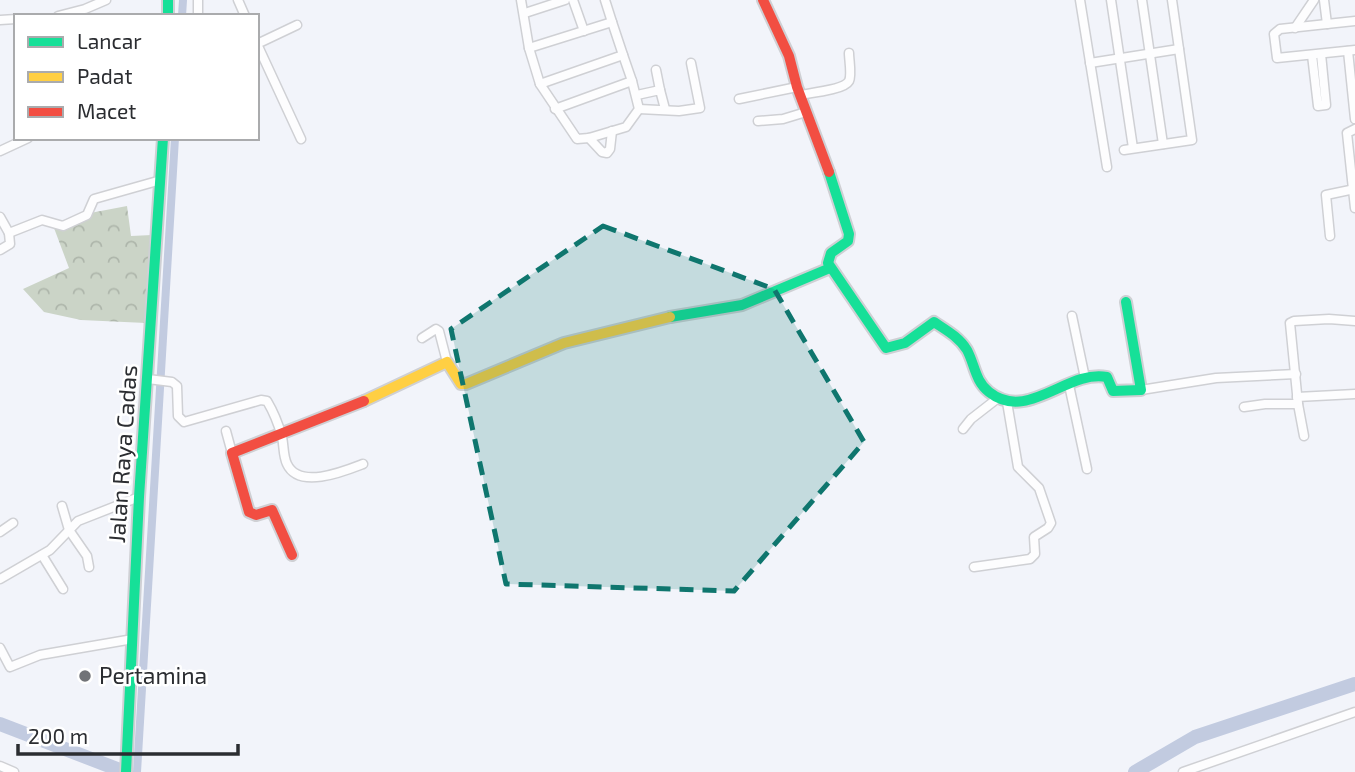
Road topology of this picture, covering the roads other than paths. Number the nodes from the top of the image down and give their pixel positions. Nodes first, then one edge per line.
1 (106, 0) edge
2 (521, 0) edge
3 (565, 0) edge
4 (573, 0) edge
5 (605, 0) edge
6 (763, 0) edge
7 (1080, 0) edge
8 (1111, 0) edge
9 (1142, 0) edge
10 (1172, 0) edge
11 (1314, 0) edge
12 (1324, 0) edge
13 (86, 13) edge
14 (525, 13) junction
15 (1355, 21) edge
16 (612, 22) junction
17 (1327, 24) junction
18 (297, 25) dead end
19 (1295, 28) junction
20 (584, 31) junction
21 (259, 43) edge
22 (259, 48) edge
23 (529, 48) junction
24 (1179, 50) junction
25 (1351, 50) edge
26 (849, 53) dead end
27 (1150, 54) junction
28 (1316, 54) junction
29 (624, 55) junction
30 (1120, 59) junction
31 (691, 63) dead end
32 (1090, 63) junction
33 (656, 70) dead end
34 (632, 81) junction
35 (540, 84) junction
36 (660, 90) junction
37 (798, 91) junction
38 (637, 94) junction
39 (739, 99) dead end
40 (555, 109) junction
41 (665, 109) junction
42 (639, 110) junction
43 (806, 112) junction
44 (1355, 119) edge
45 (758, 121) dead end
46 (1355, 129) edge
47 (612, 131) junction
48 (589, 138) junction
49 (301, 139) dead end
50 (25, 140) edge
51 (163, 140) edge
52 (1163, 144) junction
53 (1133, 148) junction
54 (1124, 150) dead end
55 (0, 152) edge
56 (1352, 159) edge
57 (1107, 167) dead end
58 (161, 180) junction
59 (1354, 190) edge
60 (1355, 208) edge
61 (0, 217) edge
62 (9, 233) junction
63 (1330, 236) dead end
64 (0, 250) edge
65 (830, 268) junction
66 (1126, 302) dead end
67 (1072, 316) dead end
68 (1355, 321) edge
69 (422, 338) dead end
70 (447, 362) junction
71 (1296, 374) junction
72 (1085, 378) junction
73 (150, 380) junction
74 (1069, 385) junction
75 (1141, 390) junction
76 (1355, 394) edge
77 (1003, 400) junction
78 (1298, 401) junction
79 (1244, 407) dead end
80 (963, 429) dead end
81 (226, 431) dead end
82 (282, 436) junction
83 (1304, 436) dead end
84 (232, 453) junction
85 (363, 464) dead end
86 (1087, 469) dead end
87 (139, 497) junction
88 (62, 506) dead end
89 (13, 523) dead end
90 (69, 530) junction
91 (0, 532) edge
92 (41, 555) junction
93 (292, 555) dead end
94 (89, 567) dead end
95 (974, 567) dead end
96 (0, 579) edge
97 (63, 589) dead end
98 (133, 639) junction
99 (0, 648) edge
100 (1355, 712) edge
101 (0, 766) edge
102 (14, 772) edge
103 (125, 772) edge
104 (1183, 772) edge

1 - 13 street
2 - 14 street
3 - 14 street
4 - 20 street
5 - 16 street
6 - 37 street
7 - 32 street
8 - 30 street
9 - 27 street
10 - 24 street
11 - 19 street
12 - 17 street
14 - 23 street
15 - 17 street
16 - 20 street
16 - 29 street
17 - 19 street
18 - 21 street
19 - 28 street
20 - 23 street
22 - 49 street
23 - 35 street
24 - 27 street
24 - 52 street
25 - 28 street
25 - 44 street
26 - 37 street
27 - 30 street
27 - 52 street
28 - 28 street
29 - 34 street
29 - 35 street
30 - 32 street
30 - 53 street
31 - 41 street
32 - 57 street
33 - 36 street
34 - 38 street
34 - 40 street
35 - 40 street
36 - 38 street
36 - 41 street
37 - 39 street
37 - 43 street
38 - 42 street
40 - 48 street
41 - 42 street
42 - 47 street
43 - 45 street
43 - 65 street
46 - 56 street
47 - 48 street
47 - 48 street
50 - 55 street
51 - 58 street, Jalan Raya Cadas
52 - 53 street
53 - 54 street
56 - 59 street
58 - 62 street
58 - 73 street, Jalan Raya Cadas
59 - 60 street
59 - 63 street
61 - 62 street
62 - 64 street
65 - 70 street
65 - 77 street
66 - 75 street
67 - 72 street
68 - 71 street
69 - 70 street
70 - 82 street
71 - 75 street
71 - 78 street
72 - 74 street
72 - 75 street
73 - 82 street
73 - 87 street, Jalan Raya Cadas
74 - 77 street
74 - 86 street
76 - 78 street
77 - 80 street
77 - 95 street
78 - 79 street
78 - 83 street
81 - 84 street
82 - 84 street
82 - 85 street
84 - 93 street
87 - 90 street
87 - 98 street, Jalan Raya Cadas
88 - 90 street
89 - 91 street
90 - 92 street
90 - 94 street
92 - 96 street
92 - 97 street
98 - 99 street
98 - 103 street, Jalan Raya Cadas
100 - 104 street
101 - 102 street

